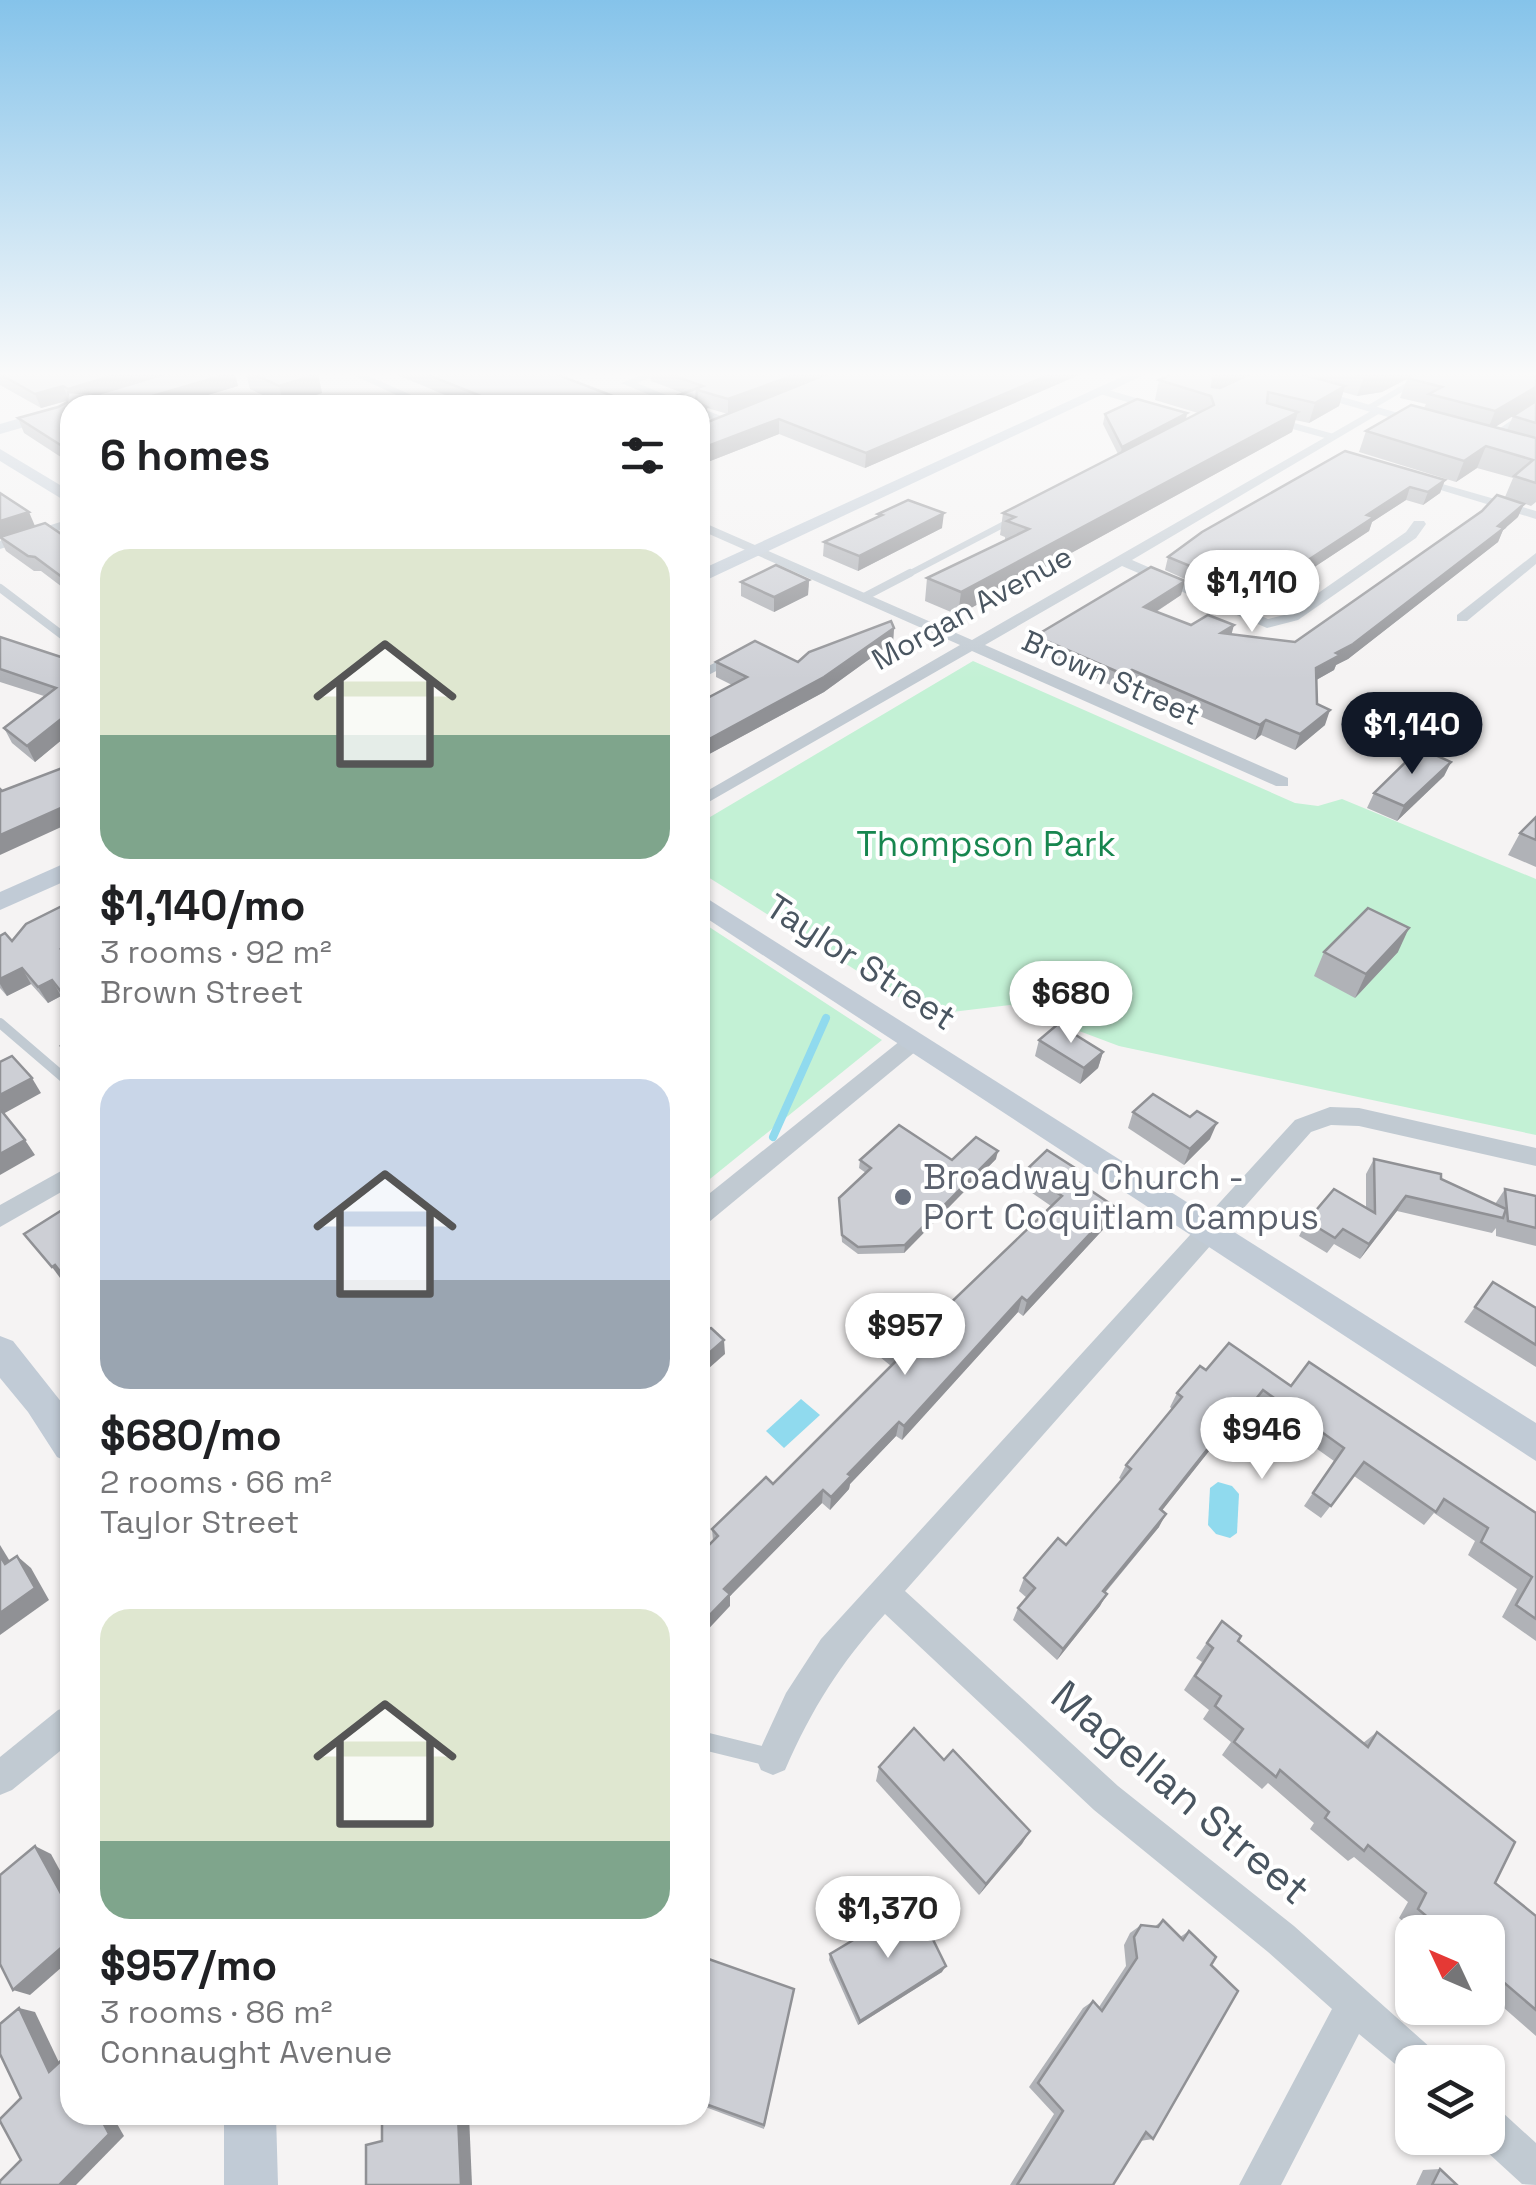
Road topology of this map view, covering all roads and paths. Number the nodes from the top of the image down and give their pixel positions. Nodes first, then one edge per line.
1 (35, 476) edge
2 (918, 476) edge
3 (1267, 476) edge
4 (1411, 476) edge
5 (60, 492) edge
6 (1536, 515) edge
7 (1016, 518) edge
8 (1420, 524) dead end
9 (60, 526) edge
10 (710, 530) edge
11 (0, 546) edge
12 (756, 551) junction
13 (1536, 556) edge
14 (1121, 561) junction
15 (710, 572) edge
16 (0, 588) edge
17 (864, 597) junction
18 (1462, 618) dead end
19 (60, 633) edge
20 (972, 646) junction
21 (718, 666) edge
22 (710, 670) edge
23 (1282, 782) dead end
24 (710, 796) edge
25 (60, 874) edge
26 (0, 902) edge
27 (710, 909) edge
28 (0, 1024) edge
29 (913, 1042) junction
30 (60, 1075) edge
31 (1536, 1157) edge
32 (60, 1181) edge
33 (710, 1206) edge
34 (0, 1217) edge
35 (1209, 1231) junction
36 (0, 1352) edge
37 (60, 1429) edge
38 (1536, 1444) edge
39 (884, 1592) junction
40 (60, 1730) edge
41 (710, 1742) edge
42 (773, 1758) joint
43 (0, 1778) edge
44 (1354, 2004) junction
45 (1399, 2045) edge
46 (250, 2125) edge
47 (1505, 2142) edge
48 (1536, 2170) edge
49 (252, 2185) edge
50 (1259, 2185) edge

1 - 5 street
2 - 12 street
3 - 14 street, Morgan Avenue
4 - 6 street
7 - 17 lane
8 - 14 street
9 - 11 street
10 - 12 street, Brown Street
12 - 15 street
12 - 17 street, Brown Street
13 - 18 street
14 - 20 street, Morgan Avenue
16 - 19 lane
17 - 20 street, Brown Street
20 - 23 street, Brown Street
20 - 24 street, Morgan Avenue
21 - 22 lane
25 - 26 street
27 - 29 street, Taylor Street
28 - 30 lane
29 - 33 street
29 - 35 street, Taylor Street
31 - 35 street
32 - 34 street
35 - 38 street, Taylor Street
35 - 39 street
36 - 37 street
39 - 42 street
39 - 44 street, Magellan Street
40 - 43 street
41 - 42 lane
44 - 45 street, Magellan Street
44 - 50 street
46 - 49 street
47 - 48 street

